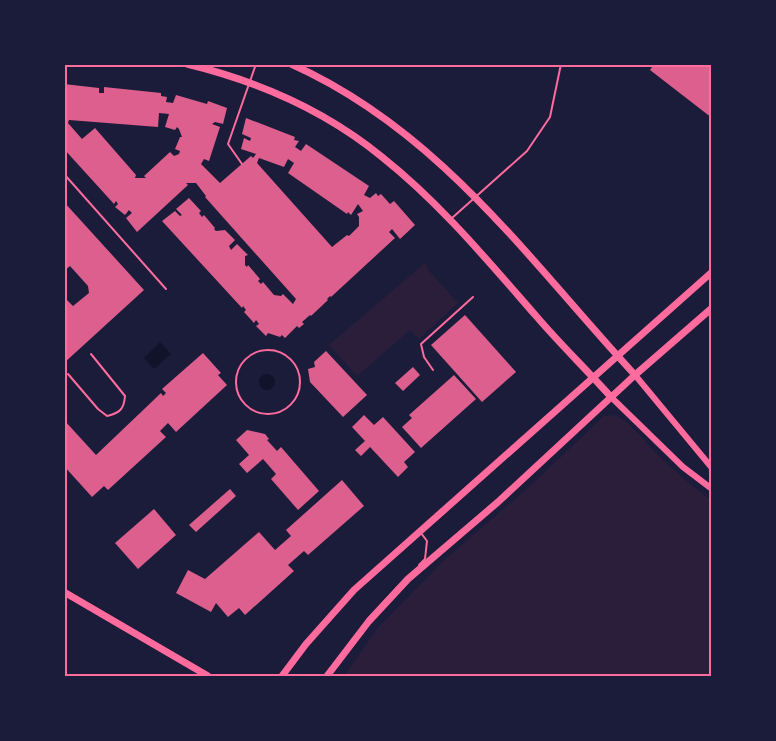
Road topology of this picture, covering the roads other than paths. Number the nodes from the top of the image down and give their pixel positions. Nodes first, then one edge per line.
1 (187, 64) edge
2 (256, 64) edge
3 (291, 64) edge
4 (561, 64) edge
5 (249, 83) junction
6 (242, 164) dead end
7 (64, 174) edge
8 (476, 197) junction
9 (450, 220) junction
10 (711, 272) edge
11 (166, 289) dead end
12 (473, 297) dead end
13 (711, 308) edge
14 (91, 354) dead end
15 (617, 355) junction
16 (291, 360) joint
17 (433, 370) dead end
18 (68, 374) dead end
19 (635, 375) junction
20 (593, 377) junction
21 (611, 396) junction
22 (711, 468) edge
23 (711, 489) edge
24 (420, 531) junction
25 (408, 579) junction
26 (64, 592) edge
27 (208, 676) edge
28 (282, 676) edge
29 (327, 676) edge

1 - 5 main road
2 - 5 lane
3 - 8 main road
4 - 8 lane
5 - 6 lane
5 - 9 main road
7 - 11 lane
8 - 9 lane
8 - 15 main road
9 - 20 main road
10 - 15 main road
12 - 17 lane
13 - 19 main road
14 - 18 lane
15 - 19 main road
15 - 20 main road
16 - 16 lane
19 - 21 main road
19 - 22 street
20 - 21 main road
20 - 24 main road
21 - 23 street
21 - 25 main road
24 - 25 lane
24 - 28 main road
25 - 29 main road
26 - 27 main road

